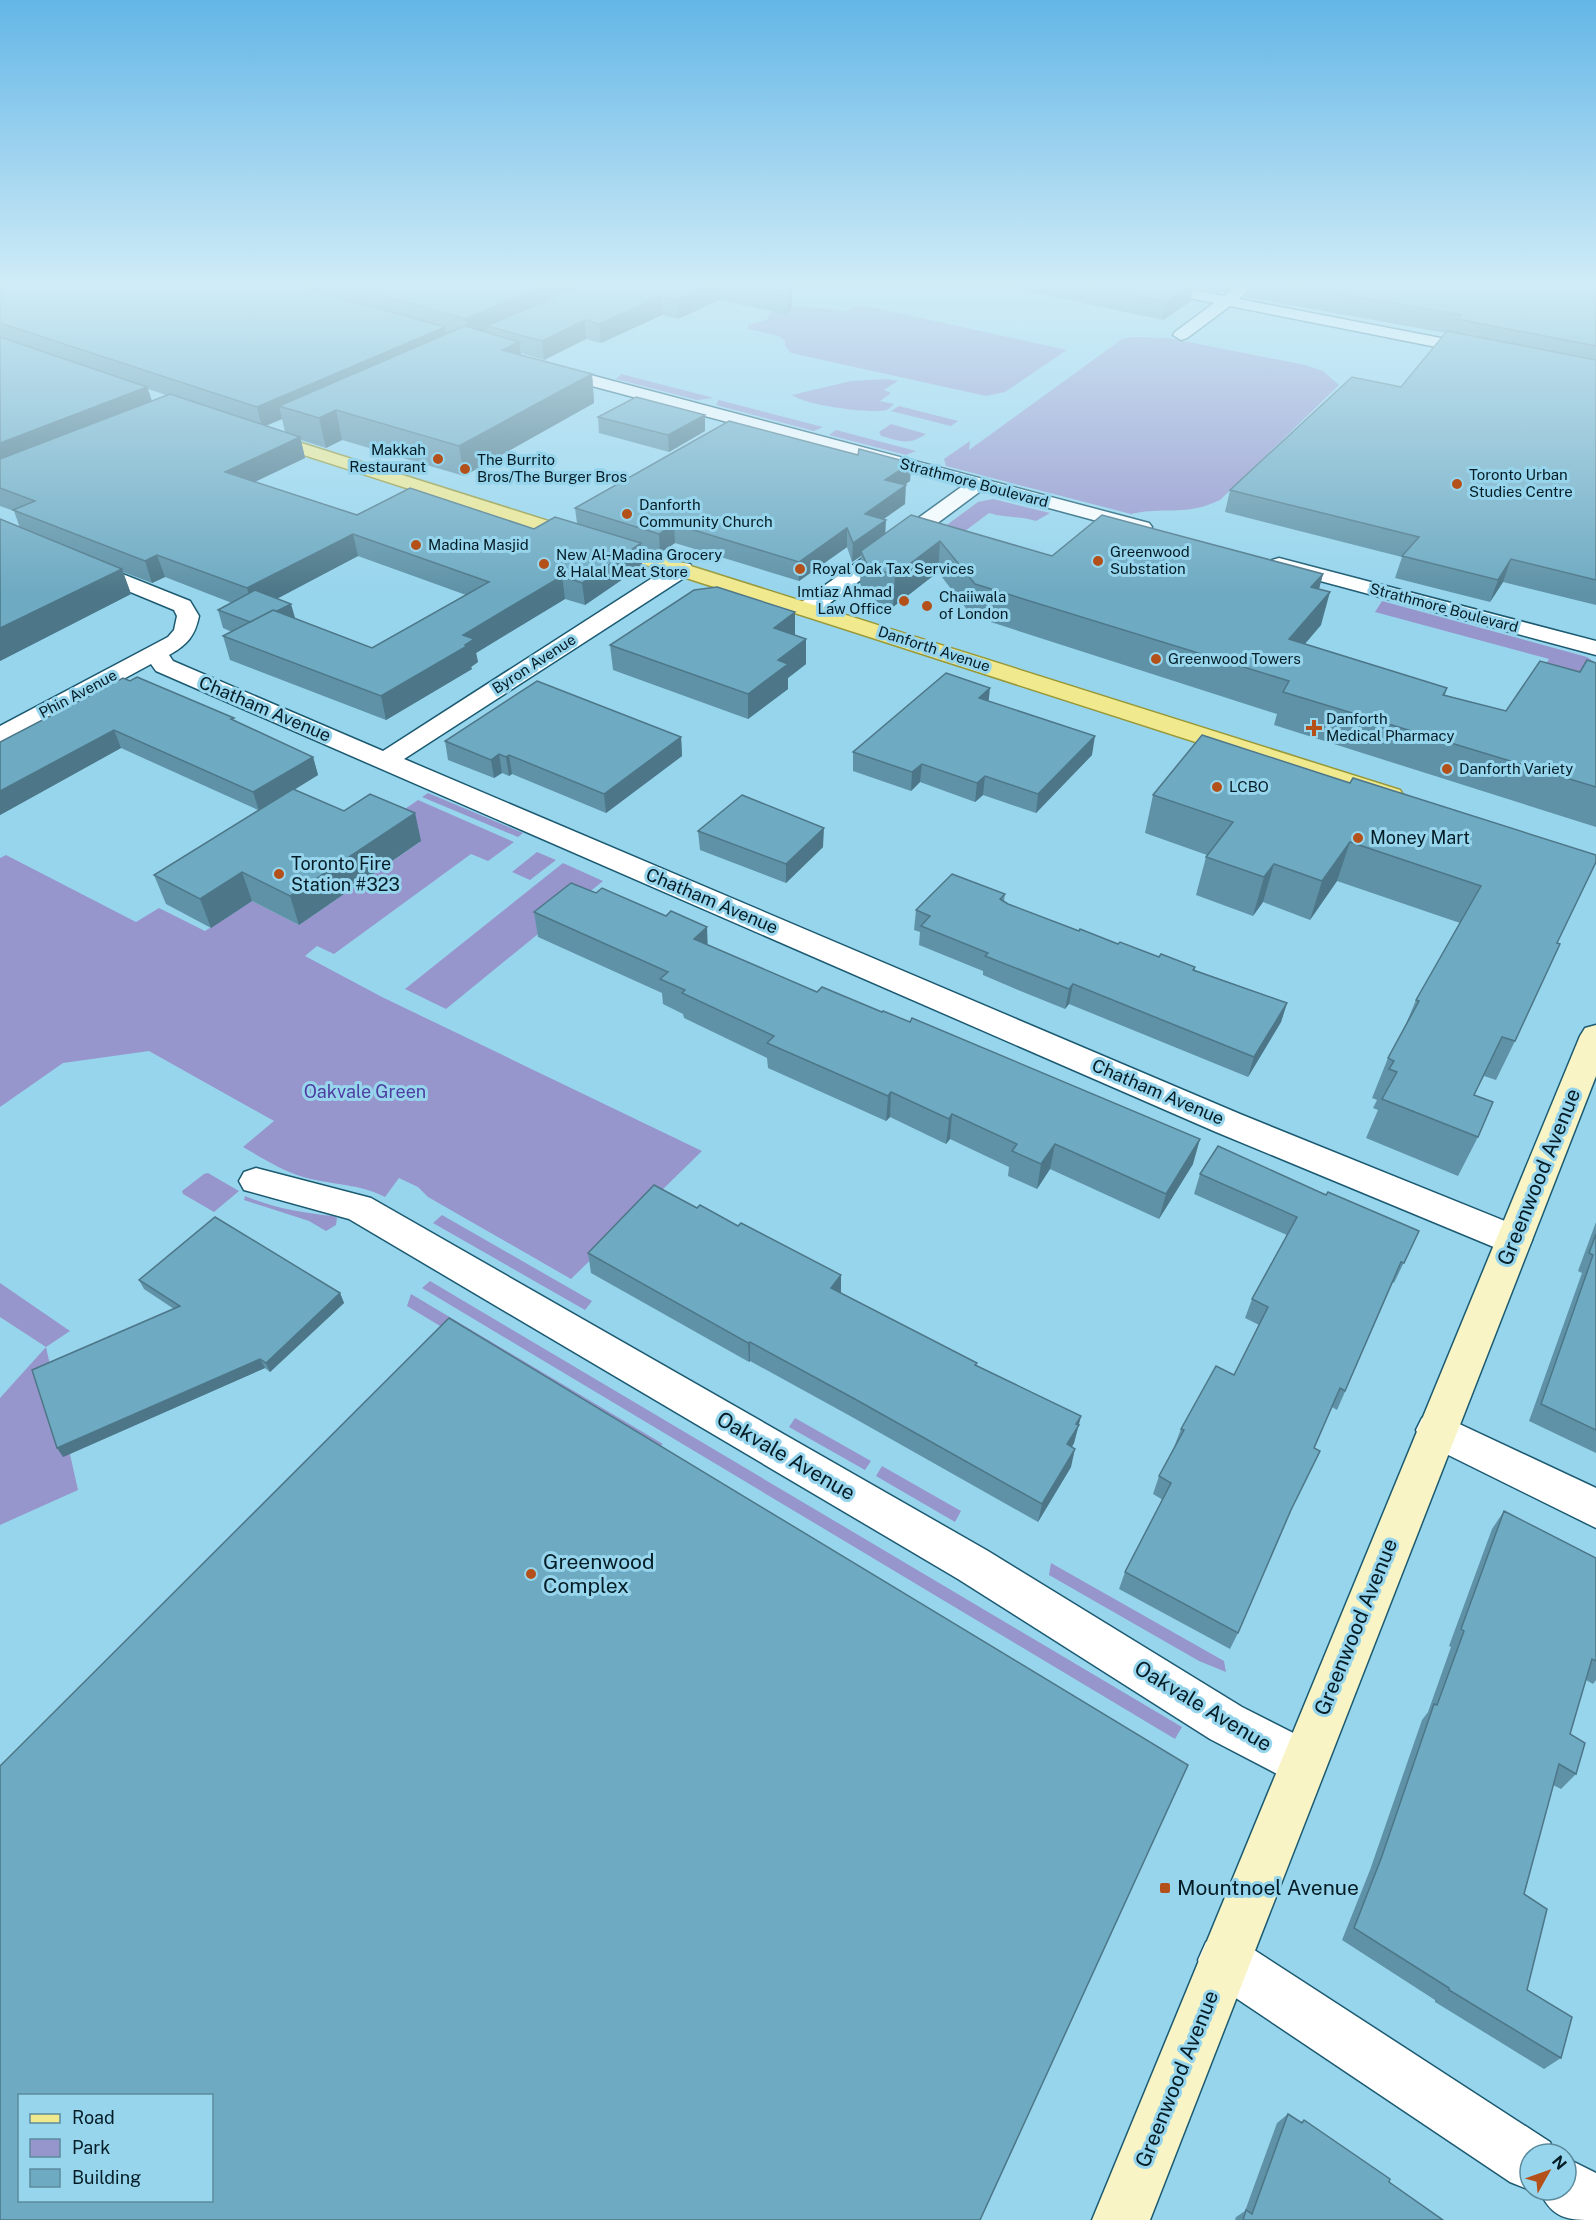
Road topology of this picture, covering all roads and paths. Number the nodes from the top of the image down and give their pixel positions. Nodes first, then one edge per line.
1 (611, 386) edge
2 (290, 424) edge
3 (254, 433) joint
4 (978, 484) junction
5 (0, 531) edge
6 (1160, 532) edge
7 (1259, 558) edge
8 (682, 569) junction
9 (807, 609) junction
10 (1596, 648) edge
11 (157, 653) junction
12 (0, 736) edge
13 (386, 760) junction
14 (1420, 805) edge
15 (1596, 1036) edge
16 (256, 1181) dead end
17 (1514, 1240) junction
18 (1436, 1430) junction
19 (1596, 1509) edge
20 (1302, 1763) junction
21 (1224, 1960) junction
22 (1518, 2154) edge
23 (1578, 2194) edge
24 (1596, 2206) edge
25 (1121, 2220) edge

1 - 4 street, Strathmore Boulevard
2 - 3 street
3 - 8 main road, Danforth Avenue
4 - 6 street, Strathmore Boulevard
4 - 9 street
5 - 11 street
7 - 10 street, Strathmore Boulevard
8 - 9 main road, Danforth Avenue
8 - 13 street, Byron Avenue
9 - 14 main road, Danforth Avenue
11 - 12 street, Phin Avenue
11 - 13 street, Chatham Avenue
13 - 17 street, Chatham Avenue
15 - 17 street, Greenwood Avenue
16 - 20 street, Oakvale Avenue
17 - 18 street, Greenwood Avenue
18 - 19 street
18 - 20 street, Greenwood Avenue
20 - 21 street, Greenwood Avenue
21 - 22 street
21 - 25 street, Greenwood Avenue
23 - 24 street

